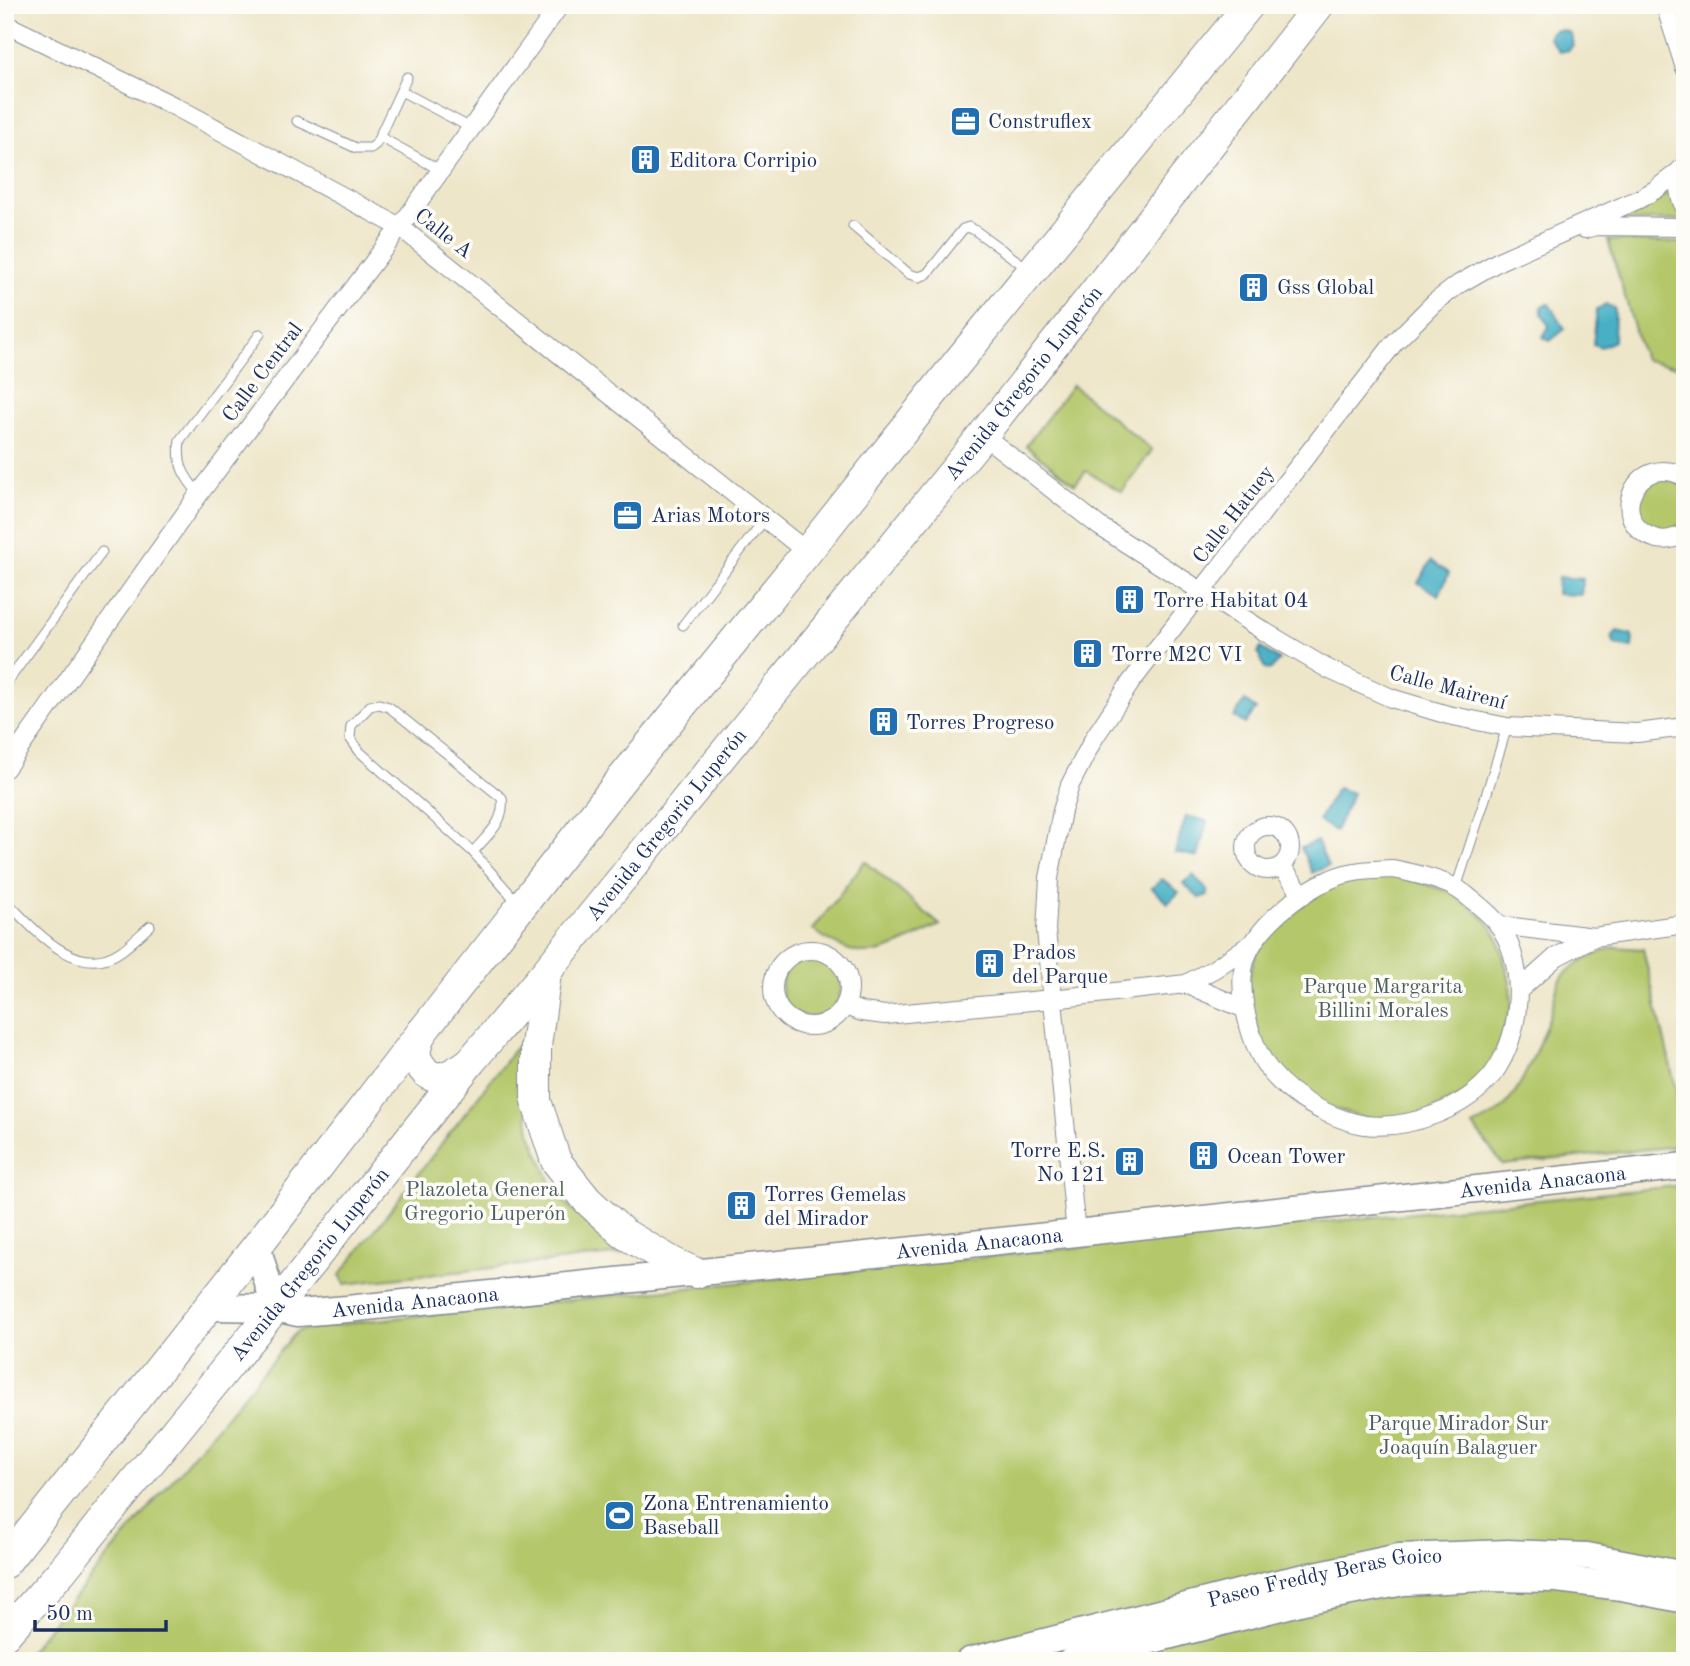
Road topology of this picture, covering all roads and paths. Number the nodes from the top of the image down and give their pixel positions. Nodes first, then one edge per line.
1 (560, 5) edge
2 (1249, 5) edge
3 (1302, 5) edge
4 (1319, 5) edge
5 (1665, 5) edge
6 (5, 24) edge
7 (1685, 68) edge
8 (1263, 76) junction
9 (407, 77) dead end
10 (401, 91) junction
11 (297, 121) dead end
12 (471, 128) junction
13 (380, 136) junction
14 (1682, 169) edge
15 (440, 170) junction
16 (1685, 208) edge
17 (853, 226) dead end
18 (400, 227) junction
19 (1685, 227) edge
20 (1558, 236) junction
21 (1031, 272) junction
22 (260, 334) dead end
23 (983, 435) junction
24 (1685, 477) edge
25 (199, 494) junction
26 (765, 519) junction
27 (1685, 533) edge
28 (102, 552) dead end
29 (807, 552) junction
30 (1202, 591) junction
31 (683, 625) dead end
32 (5, 685) edge
33 (1507, 727) junction
34 (1685, 727) edge
35 (5, 769) edge
36 (473, 852) junction
37 (1281, 866) dead end
38 (1456, 887) junction
39 (1303, 895) junction
40 (5, 900) edge
41 (521, 906) junction
42 (1685, 924) edge
43 (1498, 925) junction
44 (150, 926) dead end
45 (1594, 937) junction
46 (1255, 941) junction
47 (546, 972) junction
48 (1186, 984) junction
49 (1518, 991) junction
50 (1052, 999) junction
51 (845, 1006) junction
52 (1245, 1009) junction
53 (422, 1032) junction
54 (471, 1061) junction
55 (1685, 1166) edge
56 (1076, 1233) junction
57 (257, 1246) junction
58 (696, 1273) junction
59 (208, 1307) junction
60 (275, 1308) junction
61 (8, 1555) edge
62 (1685, 1575) edge
63 (1685, 1600) edge
64 (9, 1634) edge
65 (969, 1661) edge
66 (1070, 1661) edge

1 - 12 street, Calle Central
2 - 21 main road
3 - 8 main road
4 - 8 main road, Avenida Gregorio Luperón
5 - 7 street
6 - 18 street, Calle A
8 - 23 main road, Avenida Gregorio Luperón
9 - 10 lane
10 - 12 lane
10 - 13 lane
11 - 13 lane
12 - 15 street, Calle Central
13 - 15 lane
14 - 16 street
14 - 20 street, Calle Hatuey
15 - 18 street, Calle Central
17 - 21 lane
18 - 25 street, Calle Central
18 - 26 street, Calle A
19 - 20 street, Calle Hatuey
20 - 30 street, Calle Hatuey
21 - 29 main road
22 - 25 lane
23 - 30 street, Calle Mairení
23 - 47 main road, Avenida Gregorio Luperón
24 - 27 street
25 - 35 street, Calle Central
26 - 29 street, Calle A
26 - 31 lane
28 - 32 lane
29 - 41 main road
30 - 33 street, Calle Mairení
30 - 50 street, Calle Hatuey
33 - 34 street, Calle Mairení
33 - 38 lane
36 - 36 lane
36 - 41 lane
37 - 39 street
38 - 39 street
38 - 43 street
39 - 46 street
40 - 44 lane
41 - 53 main road
42 - 45 street
43 - 45 street
43 - 49 street
45 - 49 street
46 - 48 street
46 - 52 street
47 - 54 main road, Avenida Gregorio Luperón
47 - 58 main road
48 - 50 street
48 - 52 street
49 - 52 street
50 - 51 street
50 - 56 street, Calle Hatuey
51 - 51 street
53 - 54 main road
53 - 57 main road
54 - 60 main road, Avenida Gregorio Luperón
55 - 56 main road, Avenida Anacaona
56 - 58 main road, Avenida Anacaona
57 - 59 main road
57 - 60 main road
58 - 60 main road, Avenida Anacaona
59 - 60 main road, Avenida Anacaona
59 - 61 main road
60 - 64 main road, Avenida Gregorio Luperón
62 - 65 main road, Paseo Freddy Beras Goico
63 - 66 main road, Paseo Freddy Beras Goico

